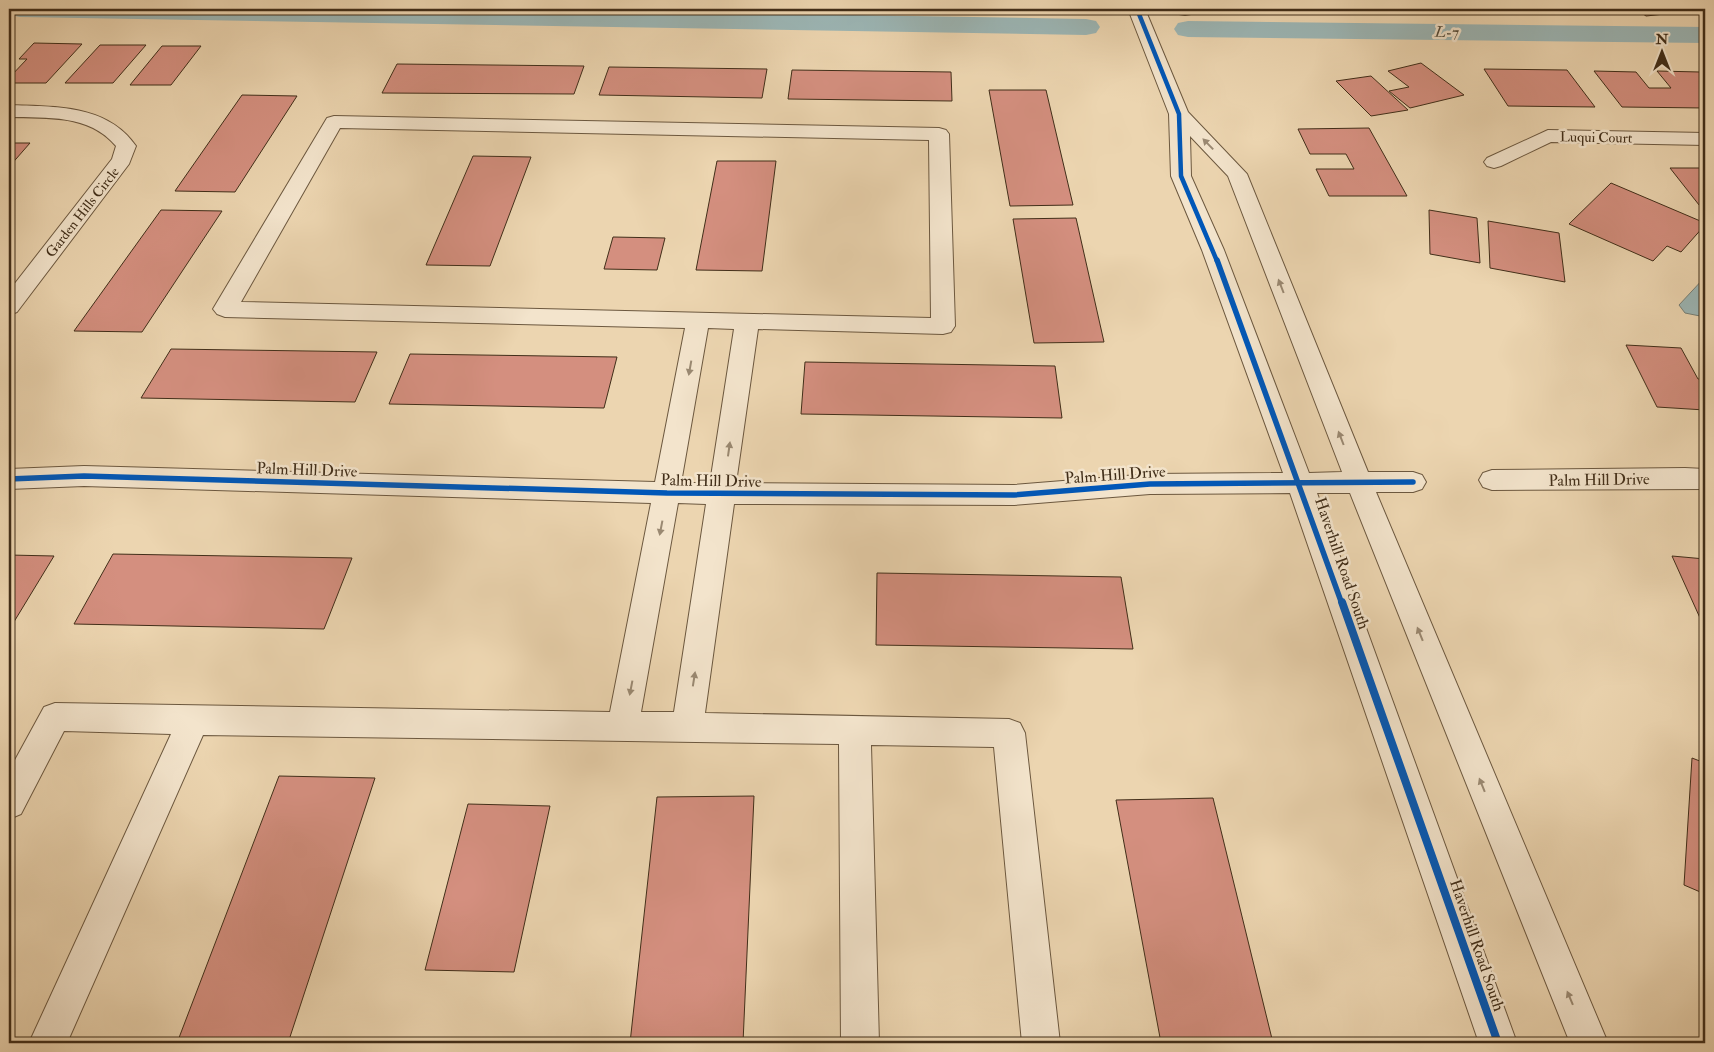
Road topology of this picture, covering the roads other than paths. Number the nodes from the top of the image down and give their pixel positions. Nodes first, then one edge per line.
1 (1137, 9) edge
2 (9, 112) edge
3 (1179, 114) junction
4 (1705, 139) edge
5 (1494, 162) dead end
6 (9, 306) edge
7 (698, 320) junction
8 (747, 321) junction
9 (9, 479) edge
10 (1705, 479) edge
11 (1492, 480) dead end
12 (1413, 482) dead end
13 (1358, 483) junction
14 (1300, 484) junction
15 (667, 493) junction
16 (722, 494) junction
17 (193, 721) junction
18 (624, 726) junction
19 (687, 727) junction
20 (855, 732) junction
21 (9, 803) edge
22 (48, 1043) edge
23 (860, 1043) edge
24 (1041, 1043) edge
25 (1498, 1043) edge
26 (1589, 1043) edge

1 - 3 street, Haverhill Road South
2 - 6 street, Garden Hills Circle
13 -> 3 street, Haverhill Road South
3 - 14 street, Haverhill Road South
4 - 5 street, Luqui Court
7 - 8 street
7 - 8 street
7 -> 15 street
16 -> 8 street
9 - 15 street, Palm Hill Drive
10 - 11 street, Palm Hill Drive
12 - 13 street, Palm Hill Drive
13 - 14 street, Palm Hill Drive
26 -> 13 street, Haverhill Road South
14 - 16 street, Palm Hill Drive
14 - 25 street, Haverhill Road South
15 - 16 street, Palm Hill Drive
15 -> 18 street
19 -> 16 street
17 - 18 street
17 - 21 street
17 - 22 street
18 - 19 street
19 - 20 street
20 - 23 street
20 - 24 street

